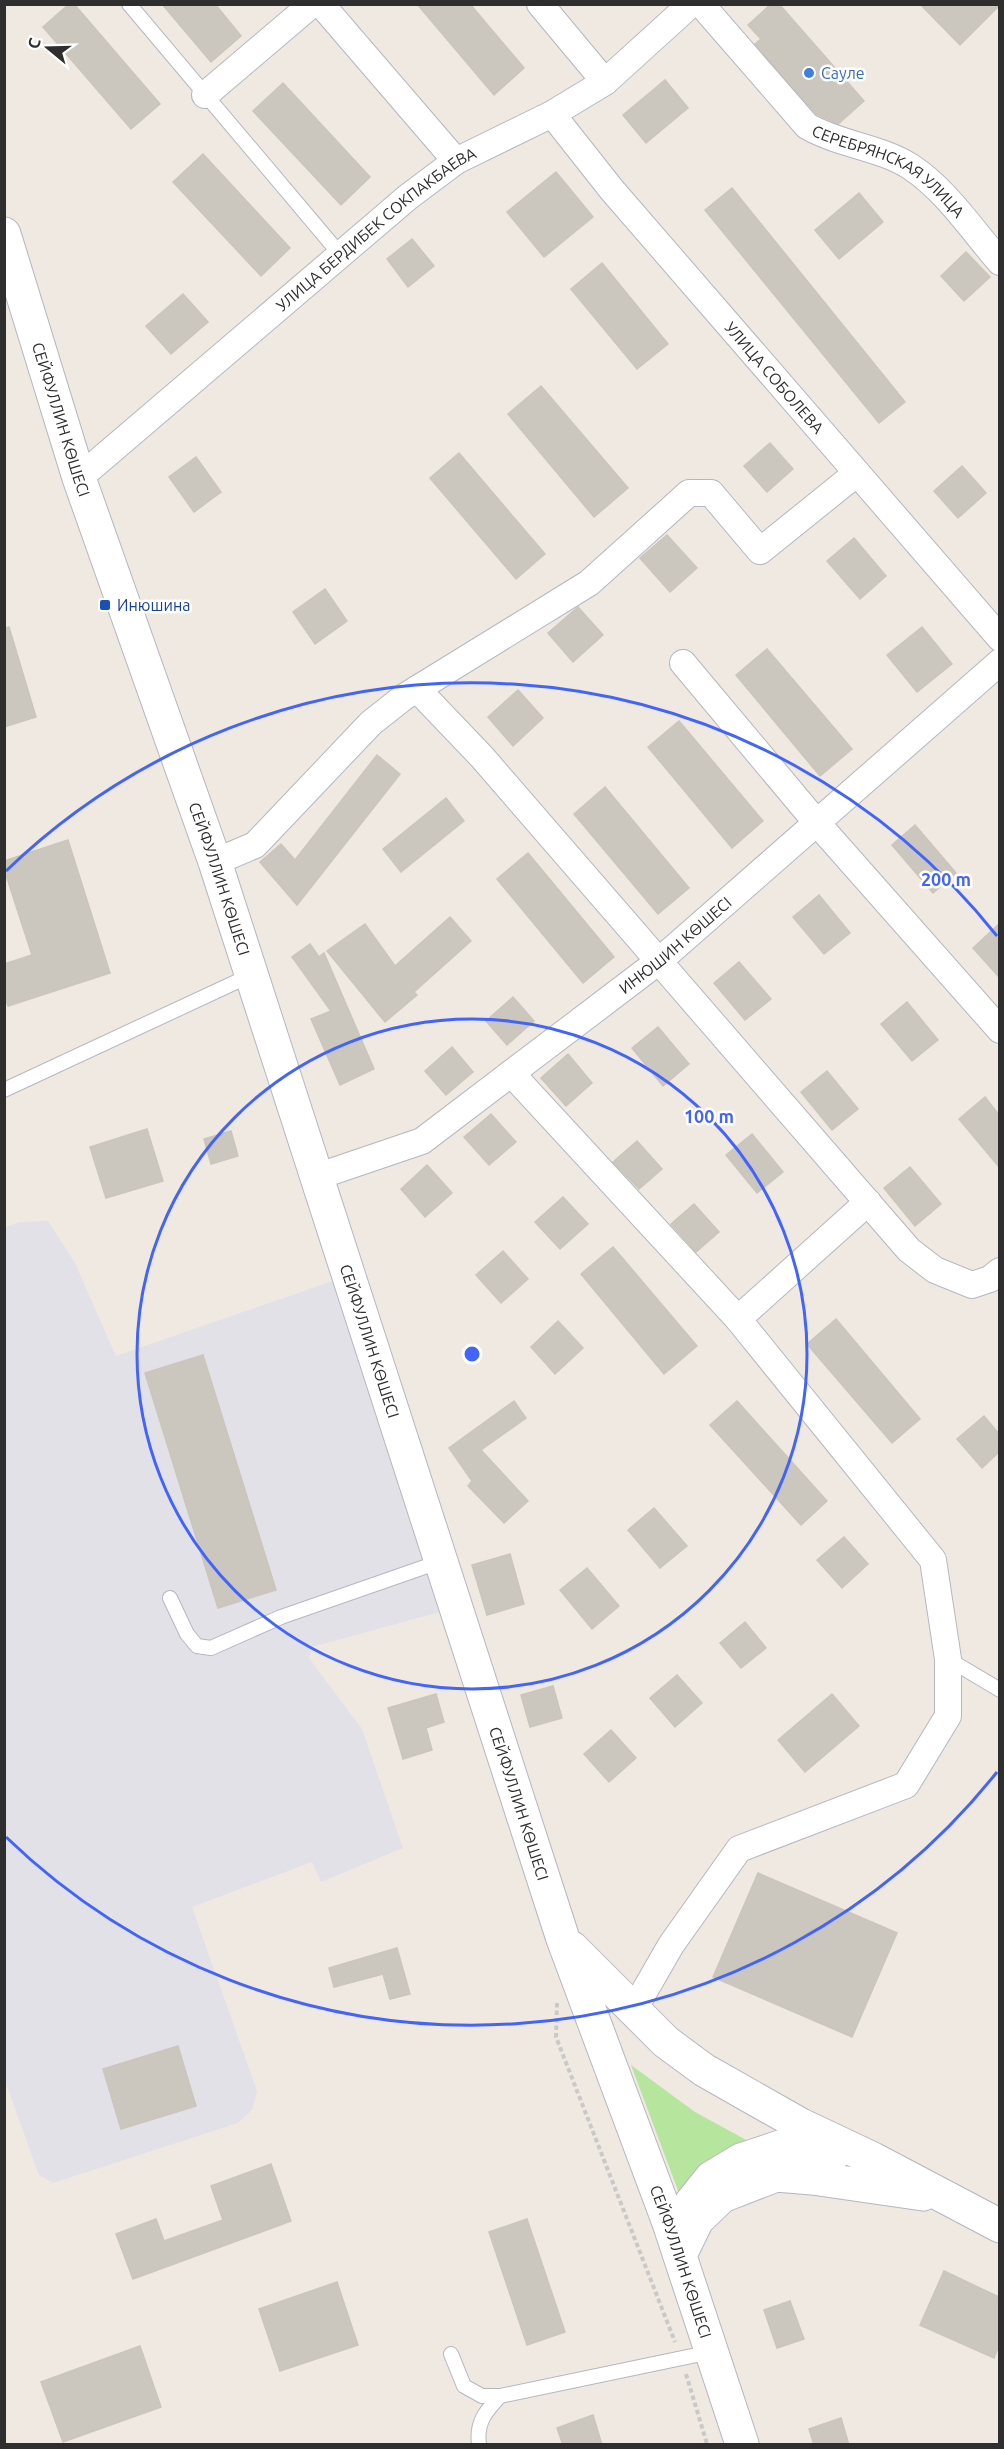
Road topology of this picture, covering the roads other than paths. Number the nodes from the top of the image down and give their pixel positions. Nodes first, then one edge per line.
1 (129, 4) edge
2 (312, 4) edge
3 (321, 4) edge
4 (540, 4) edge
5 (691, 4) edge
6 (701, 4) edge
7 (605, 82) junction
8 (205, 95) junction
9 (552, 114) junction
10 (456, 161) junction
11 (4, 234) edge
12 (339, 253) junction
13 (999, 262) edge
14 (857, 472) junction
15 (79, 478) junction
16 (999, 638) edge
17 (999, 662) edge
18 (683, 663) dead end
19 (417, 689) junction
20 (818, 823) junction
21 (215, 862) junction
22 (659, 961) junction
23 (251, 975) junction
24 (999, 1030) edge
25 (511, 1073) junction
26 (4, 1090) edge
27 (316, 1177) junction
28 (868, 1202) junction
29 (999, 1271) edge
30 (738, 1319) junction
31 (439, 1562) junction
32 (170, 1598) dead end
33 (948, 1659) junction
34 (999, 1690) edge
35 (563, 1939) junction
36 (633, 2011) junction
37 (873, 2159) junction
38 (938, 2196) junction
39 (999, 2226) edge
40 (677, 2245) junction
41 (452, 2354) dead end
42 (697, 2355) junction
43 (500, 2396) junction
44 (480, 2445) edge
45 (742, 2445) edge

1 - 8 lane
2 - 8 street
3 - 10 street
4 - 7 street
5 - 7 street, УЛИЦА БЕРДИБЕК СОКПАКБАЕВА
6 - 13 street, СЕРЕБРЯНСКАЯ УЛИЦА
7 - 9 street, УЛИЦА БЕРДИБЕК СОКПАКБАЕВА
8 - 12 lane
9 - 10 street, УЛИЦА БЕРДИБЕК СОКПАКБАЕВА
9 - 14 street, УЛИЦА СОБОЛЕВА
10 - 12 street, УЛИЦА БЕРДИБЕК СОКПАКБАЕВА
11 - 15 main road, СЕЙФУЛЛИН КӨШЕСІ
12 - 15 street, УЛИЦА БЕРДИБЕК СОКПАКБАЕВА
14 - 16 street, УЛИЦА СОБОЛЕВА
14 - 19 street
15 - 21 main road, СЕЙФУЛЛИН КӨШЕСІ
17 - 20 street, ИНЮШИН КӨШЕСІ
18 - 20 street
19 - 21 street
19 - 22 street
20 - 22 street, ИНЮШИН КӨШЕСІ
20 - 24 street
21 - 23 main road, СЕЙФУЛЛИН КӨШЕСІ
22 - 25 street, ИНЮШИН КӨШЕСІ
22 - 28 street
23 - 26 lane
23 - 27 main road, СЕЙФУЛЛИН КӨШЕСІ
25 - 27 street, ИНЮШИН КӨШЕСІ
25 - 30 street
27 - 31 main road, СЕЙФУЛЛИН КӨШЕСІ
28 - 29 street
28 - 30 street
30 - 33 street
31 - 32 lane
31 - 35 main road, СЕЙФУЛЛИН КӨШЕСІ
33 - 34 lane
33 - 36 street
35 - 36 main road
35 - 40 main road, СЕЙФУЛЛИН КӨШЕСІ
36 - 37 main road
37 - 38 main road
37 - 40 main road
38 - 39 main road
38 - 40 main road
40 - 42 main road, СЕЙФУЛЛИН КӨШЕСІ
41 - 43 lane
42 - 43 lane
42 - 45 main road, СЕЙФУЛЛИН КӨШЕСІ
43 - 44 lane

